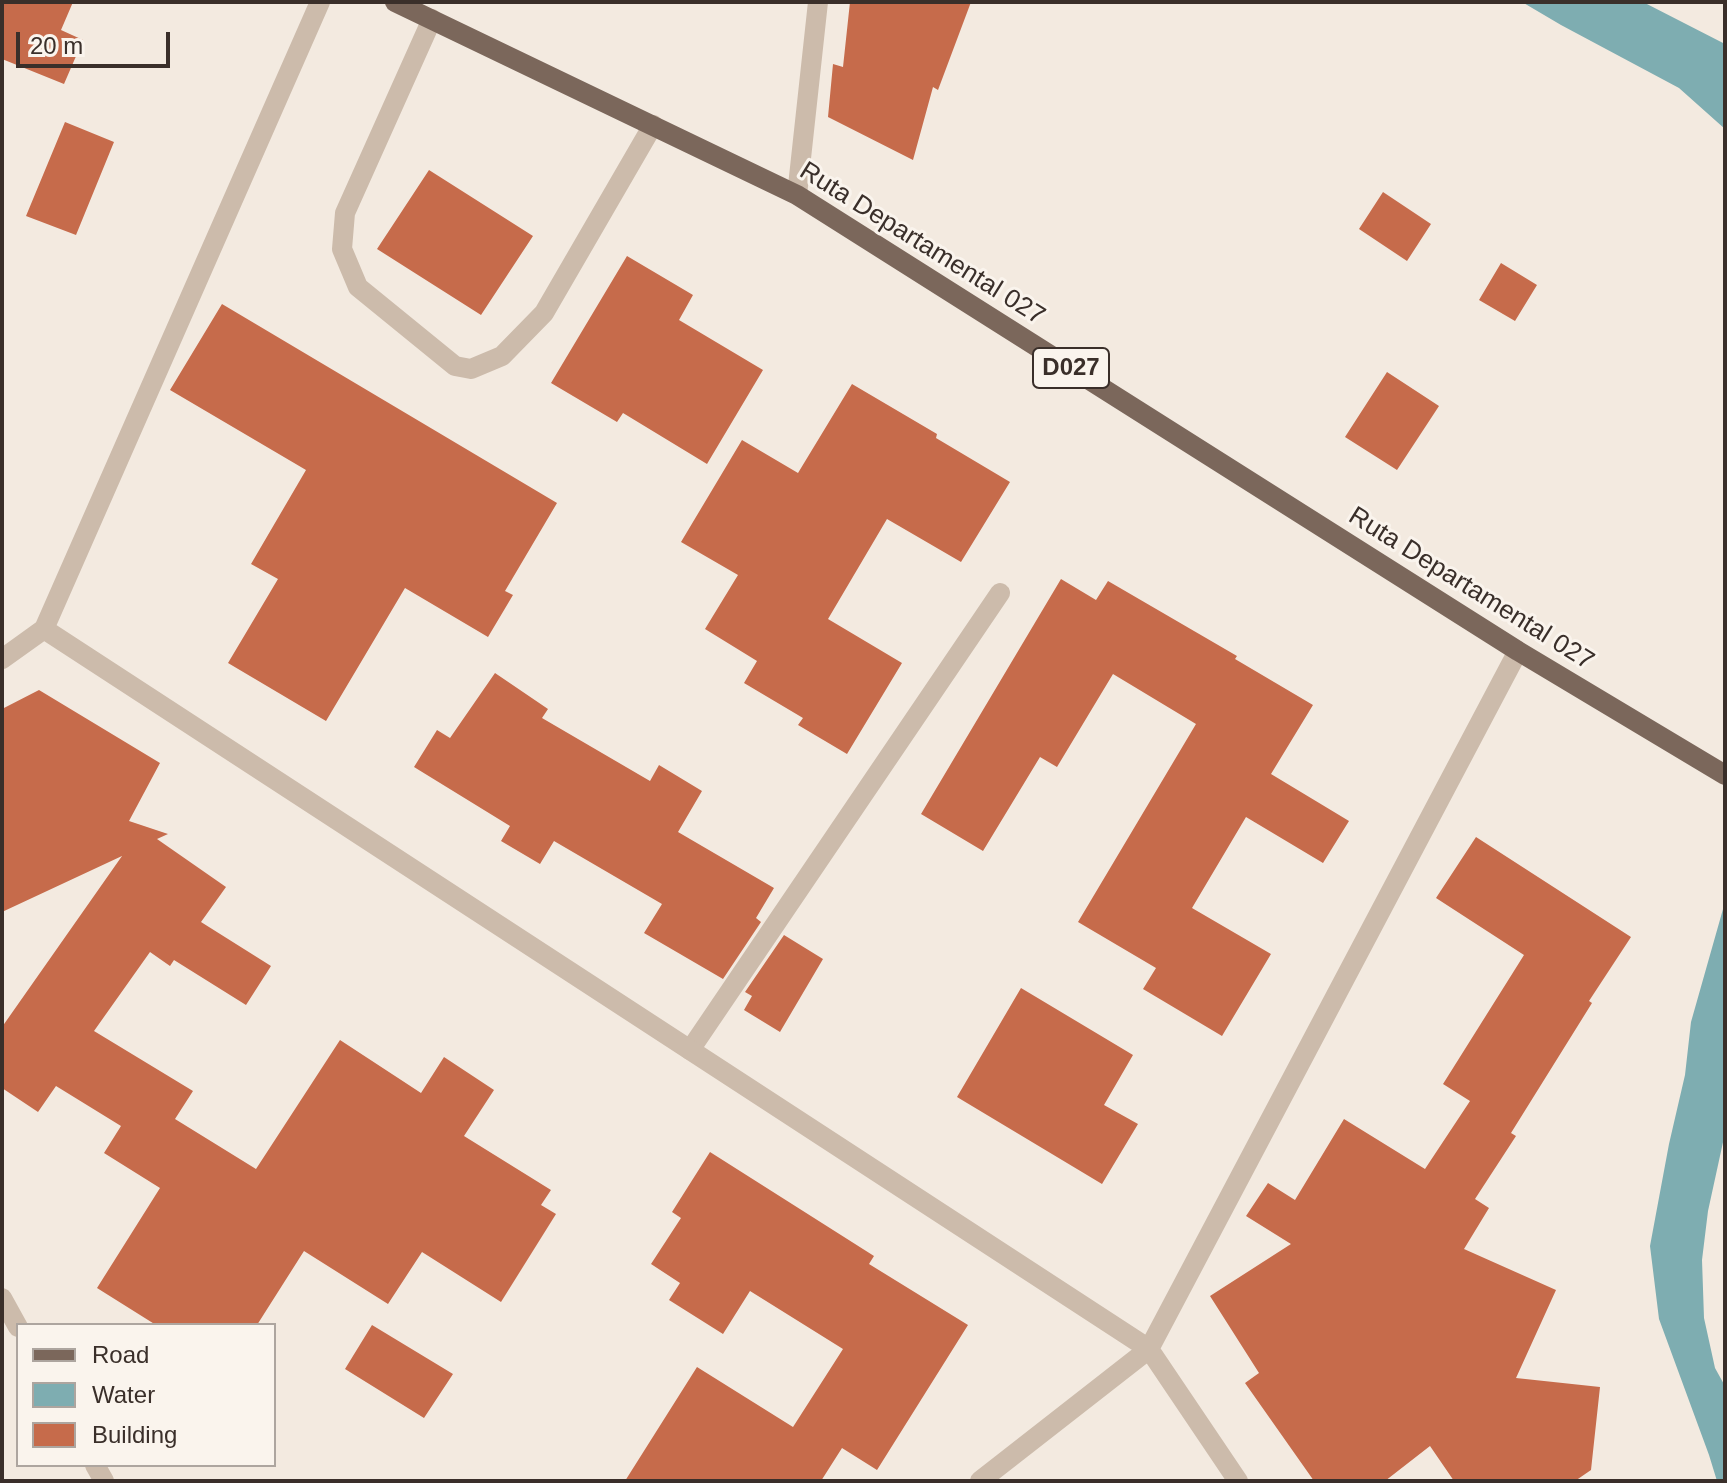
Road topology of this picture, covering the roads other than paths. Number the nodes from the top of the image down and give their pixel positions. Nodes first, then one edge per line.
1 (320, 2) edge
2 (395, 2) edge
3 (818, 2) edge
4 (432, 19) junction
5 (653, 125) junction
6 (797, 195) junction
7 (1000, 593) dead end
8 (44, 629) junction
9 (1518, 651) junction
10 (2, 659) edge
11 (1725, 775) edge
12 (690, 1050) junction
13 (2, 1298) edge
14 (16, 1323) edge
15 (1149, 1349) junction
16 (980, 1481) edge
17 (1238, 1481) edge

1 - 8 street
2 - 4 main road, Ruta Departamental 027 / D027
3 - 6 street
4 - 5 main road, Ruta Departamental 027 / D027
4 - 5 street
5 - 6 main road, Ruta Departamental 027 / D027
6 - 9 main road, Ruta Departamental 027 / D027
7 - 12 street
8 - 10 street
8 - 12 street
9 - 11 main road, Ruta Departamental 027 / D027
9 - 15 street
12 - 15 street
13 - 14 street
15 - 16 street
15 - 17 street

